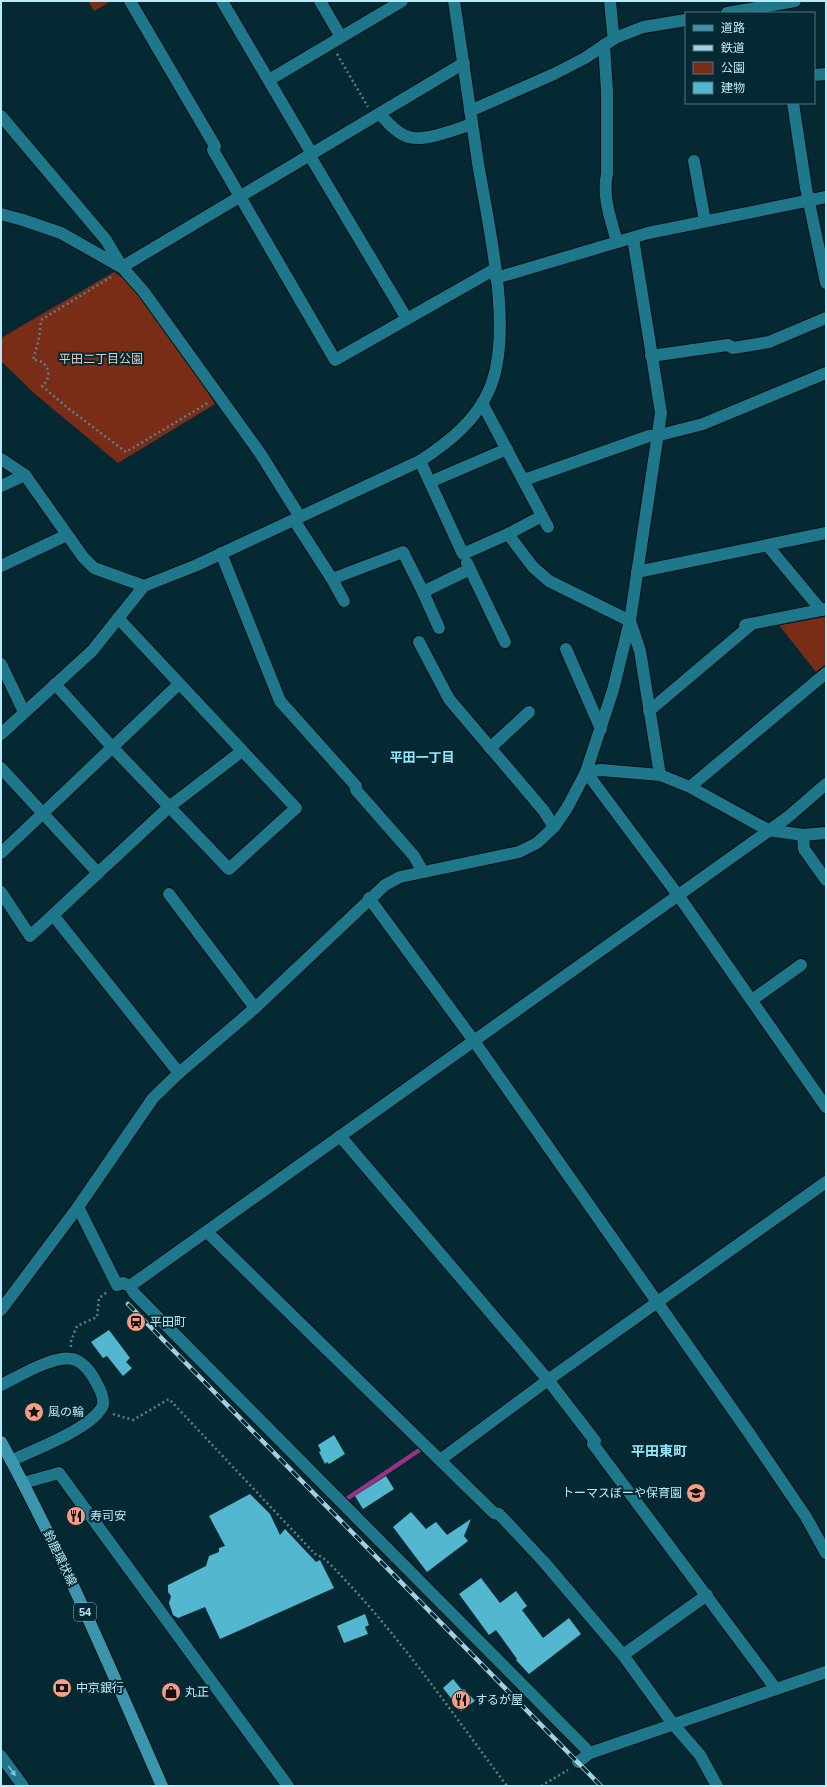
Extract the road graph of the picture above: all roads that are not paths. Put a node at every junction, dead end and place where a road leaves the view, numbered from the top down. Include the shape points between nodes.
1 (130, 1) edge
2 (222, 1) edge
3 (320, 1) edge
4 (402, 1) edge
5 (454, 1) edge
6 (610, 1) edge
7 (789, 6) edge
8 (736, 12) edge
9 (685, 20) edge
10 (341, 37) junction
11 (614, 38) junction
12 (604, 45) junction
13 (464, 64) junction
14 (815, 74) edge
15 (826, 74) edge
16 (269, 80) junction
17 (793, 104) edge
18 (470, 111) junction
19 (377, 115) junction
20 (1, 116) edge
21 (472, 124) junction
22 (311, 155) junction
23 (694, 160) dead end
24 (240, 195) junction
25 (826, 197) edge
26 (809, 200) junction
27 (1, 214) edge
28 (705, 221) junction
29 (633, 238) junction
30 (617, 242) junction
31 (824, 258) edge
32 (122, 268) junction
33 (496, 273) junction
34 (826, 283) edge
35 (826, 318) edge
36 (407, 319) junction
37 (651, 356) junction
38 (826, 372) edge
39 (482, 403) junction
40 (656, 436) junction
41 (507, 449) junction
42 (1, 459) edge
43 (420, 461) junction
44 (25, 475) junction
45 (524, 480) junction
46 (430, 482) junction
47 (1, 486) edge
48 (297, 519) junction
49 (826, 533) edge
50 (508, 534) junction
51 (67, 535) junction
52 (767, 545) junction
53 (221, 553) junction
54 (464, 554) junction
55 (1, 566) edge
56 (470, 569) junction
57 (638, 572) junction
58 (332, 579) junction
59 (144, 586) junction
60 (423, 592) junction
61 (344, 601) dead end
62 (823, 610) edge
63 (118, 618) junction
64 (630, 622) junction
65 (439, 628) dead end
66 (418, 642) dead end
67 (505, 642) dead end
68 (566, 649) dead end
69 (1, 664) edge
70 (826, 674) edge
71 (55, 684) junction
72 (179, 684) junction
73 (650, 711) junction
74 (24, 712) junction
75 (529, 712) dead end
76 (601, 729) junction
77 (1, 734) edge
78 (113, 748) junction
79 (490, 748) junction
80 (242, 751) junction
81 (1, 768) edge
82 (586, 772) junction
83 (660, 775) junction
84 (826, 784) edge
85 (690, 787) junction
86 (168, 807) junction
87 (44, 814) junction
88 (554, 827) junction
89 (768, 830) junction
90 (826, 833) edge
91 (803, 835) junction
92 (4, 846) edge
93 (423, 872) junction
94 (98, 873) junction
95 (826, 880) edge
96 (1, 892) edge
97 (169, 894) dead end
98 (678, 896) junction
99 (369, 898) junction
100 (53, 915) junction
101 (801, 965) dead end
102 (752, 1000) junction
103 (255, 1008) junction
104 (474, 1041) junction
105 (179, 1072) junction
106 (824, 1099) edge
107 (340, 1136) junction
108 (826, 1182) edge
109 (78, 1207) junction
110 (207, 1232) junction
111 (123, 1286) junction
112 (657, 1304) junction
113 (1, 1310) edge
114 (548, 1380) junction
115 (1, 1385) edge
116 (1, 1442) edge
117 (11, 1460) junction
118 (440, 1460) junction
119 (23, 1482) junction
120 (826, 1553) edge
121 (707, 1595) junction
122 (623, 1655) junction
123 (826, 1672) edge
124 (776, 1689) junction
125 (673, 1724) junction
126 (590, 1753) junction
127 (1, 1756) edge
128 (578, 1762) road end
129 (23, 1786) edge
130 (162, 1786) edge
131 (288, 1786) edge
132 (717, 1786) edge

1 - 24 street via 215,146 213,150
2 - 16 street
3 - 10 street
4 - 10 street
5 - 13 street
6 - 11 street
7 - 8 street
9 - 11 street via 644,27
10 - 16 street
11 - 12 street
12 - 18 street via 554,74
12 - 30 street via 607,91 605,185
13 - 18 street
13 - 19 street
14 - 15 street
16 - 22 street
17 - 26 street
18 - 21 street
19 - 21 street via 407,137 425,137
19 - 22 street
20 - 32 street via 106,240
21 - 33 street
22 - 24 street
22 - 36 street
23 - 28 street
24 - 32 street
24 - 36 street via 335,360
25 - 26 street
26 - 28 street
26 - 31 street
27 - 32 street via 61,233
28 - 29 street
29 - 30 street
29 - 37 street
30 - 33 street
31 - 34 street
32 - 48 street via 144,292 260,453
33 - 36 street
33 - 39 street via 500,347 494,376
35 - 37 street via 769,342
37 - 40 street via 660,413
38 - 40 street via 703,424
39 - 41 street
39 - 43 street via 467,424 445,445
40 - 45 street via 629,442
40 - 57 street
41 - 45 street
41 - 46 street
42 - 44 street
43 - 46 street
43 - 48 street
44 - 47 street
44 - 51 street
45 - 50 street via 545,522
46 - 54 street
48 - 53 street
48 - 58 street
49 - 52 street
50 - 54 street
50 - 64 street via 533,567 549,581
51 - 55 street
51 - 59 street via 94,568
52 - 57 street
52 - 62 street
53 - 59 street
53 - 93 street via 280,701 356,786 356,790 414,856
54 - 56 street
56 - 60 street
56 - 67 street
57 - 64 street
58 - 60 street via 403,552
58 - 61 street
59 - 63 street
60 - 65 street
62 - 73 street via 747,625
63 - 71 street via 92,650
63 - 72 street
64 - 73 street via 640,651
64 - 76 street
66 - 79 street via 449,699
68 - 76 street
69 - 74 street
70 - 85 street
71 - 74 street
71 - 78 street
72 - 78 street
72 - 80 street
73 - 83 street
74 - 77 street
75 - 79 street
76 - 82 street
78 - 86 street
78 - 87 street
79 - 88 street via 544,811
80 - 86 street
80 - 86 street via 296,808 229,869
81 - 87 street
82 - 83 street via 601,770
82 - 88 street
82 - 98 street
83 - 85 street
84 - 89 street via 788,817
85 - 89 street
86 - 94 street
87 - 92 street
87 - 94 street
88 - 93 street via 537,843 520,852
89 - 91 street
89 - 98 street
90 - 91 street
91 - 95 street via 804,849
93 - 99 street via 400,876
94 - 100 street
96 - 100 street via 30,936
97 - 103 street
98 - 102 street
98 - 104 street
99 - 103 street
99 - 104 street
100 - 105 street
101 - 102 street
102 - 106 street
103 - 105 street
104 - 107 street
104 - 112 street
105 - 109 street via 153,1098
107 - 110 street
107 - 114 street
108 - 112 street
109 - 111 street
109 - 113 street
110 - 111 street
110 - 118 street
111 - 126 street via 140,1299
112 - 114 street
112 - 120 street via 749,1433 806,1517
114 - 118 street
114 - 121 street
115 - 117 street via 49,1363 72,1358 82,1363 98,1384 104,1401 101,1409 74,1431
116 - 117 main road, 鈴鹿環状線 / 54
117 - 119 main road, 鈴鹿環状線 / 54
118 - 122 street via 494,1513 499,1514 544,1562
119 - 130 main road, 鈴鹿環状線 / 54 via 69,1575
119 - 131 street via 58,1473
121 - 122 street
121 - 124 street
122 - 125 street
123 - 124 street
124 - 125 street
125 - 126 street
125 - 132 street via 700,1755
126 - 128 street
127 -> 129 street

